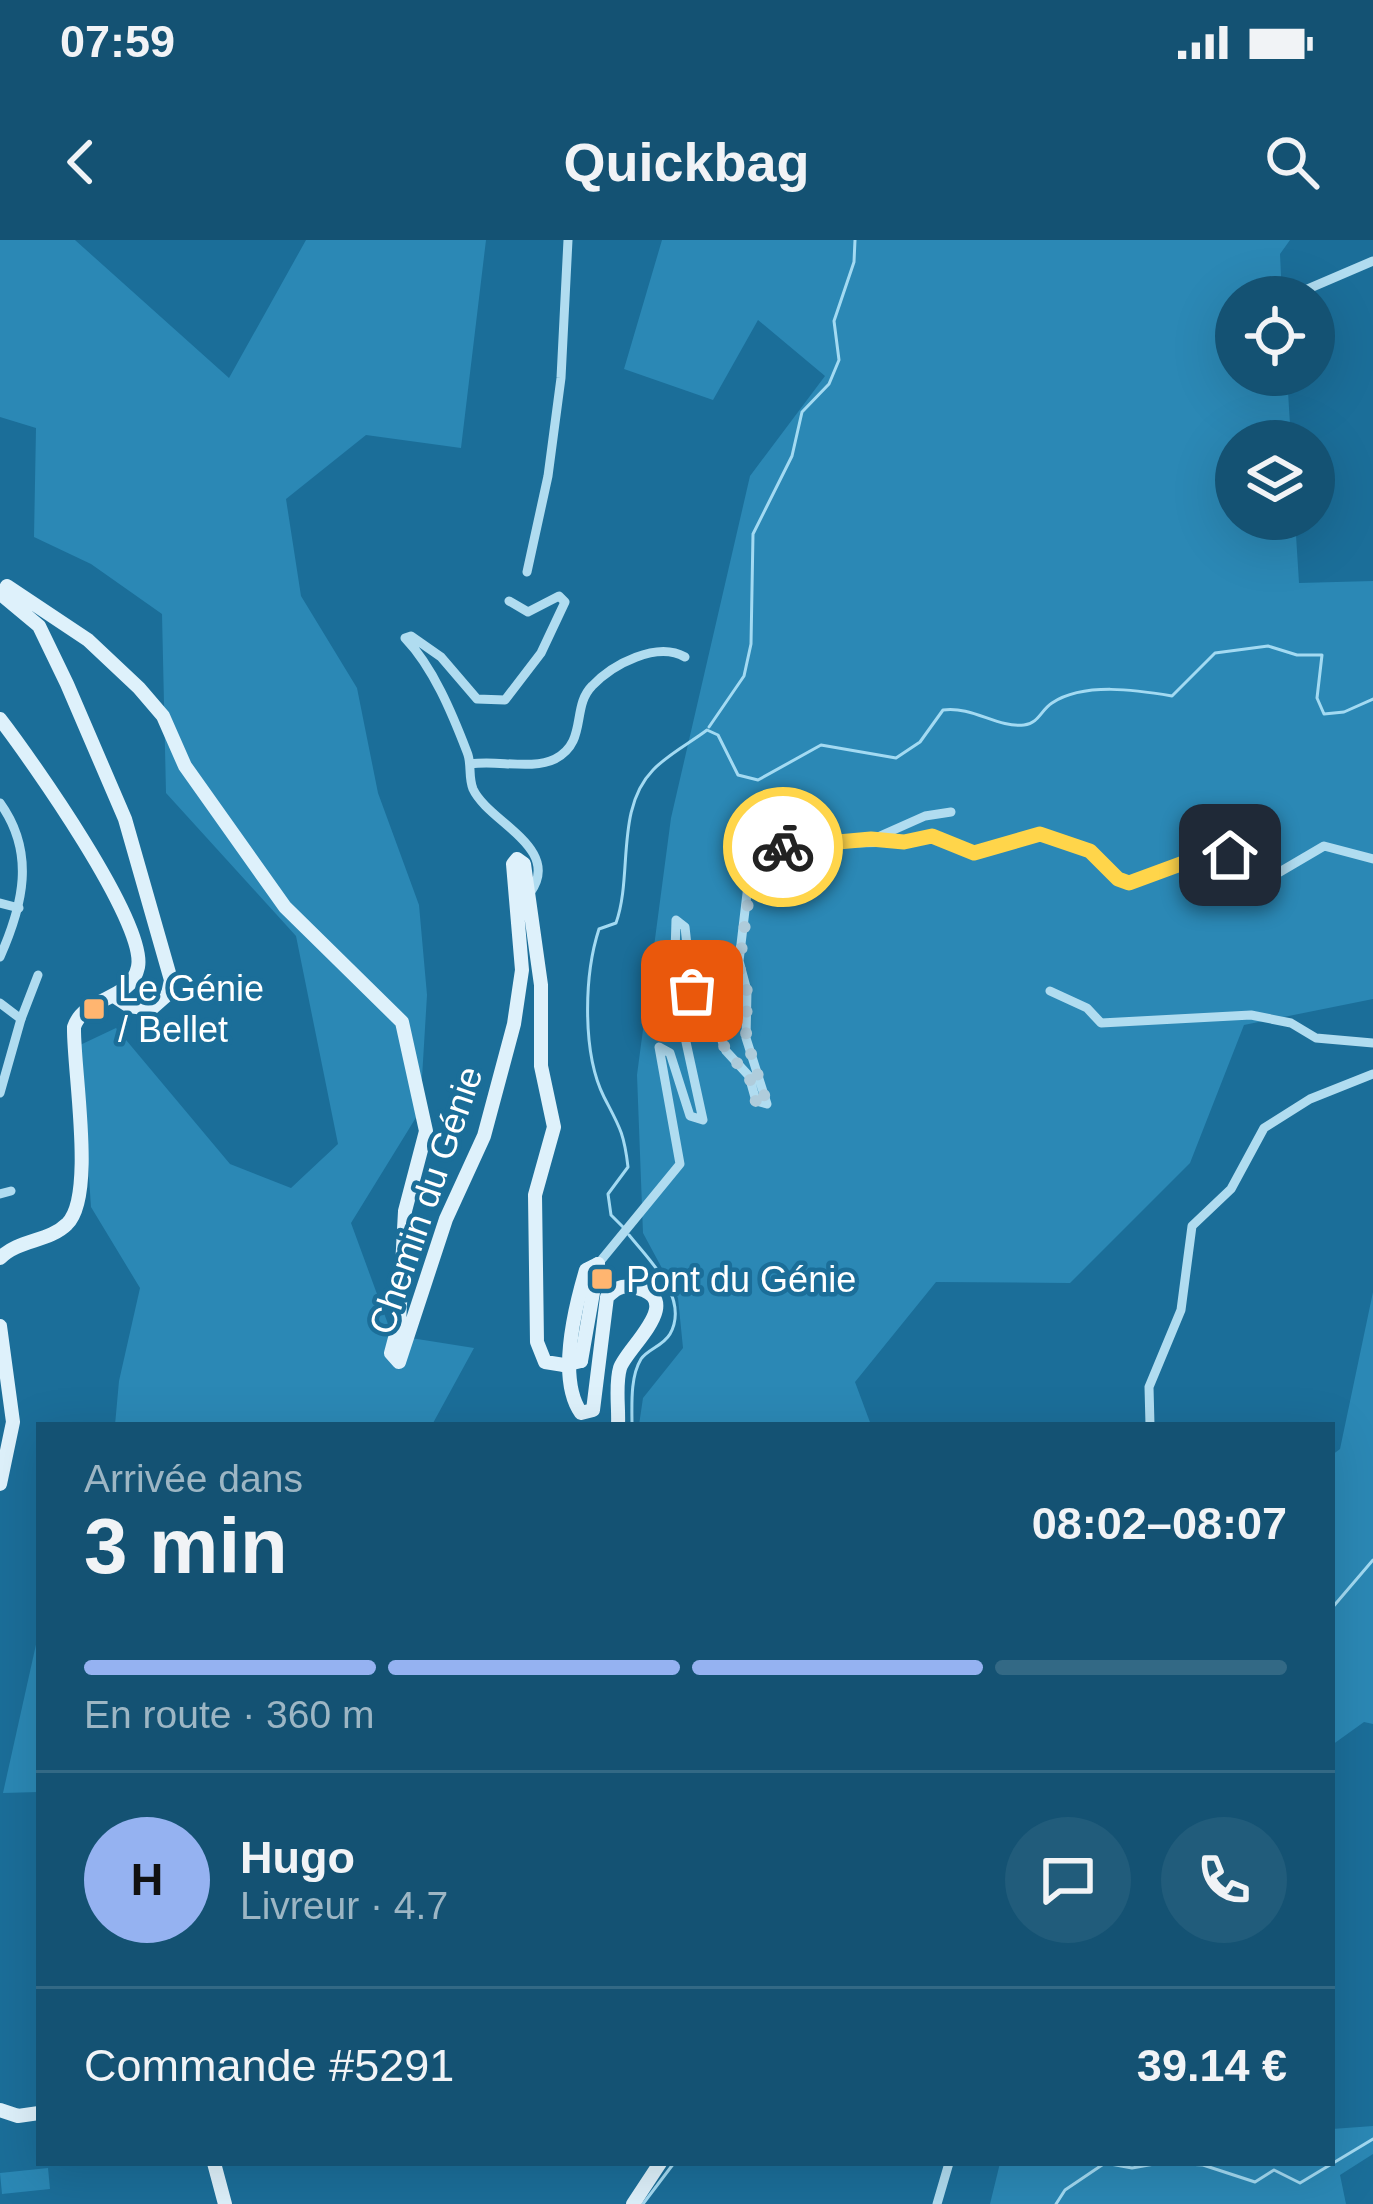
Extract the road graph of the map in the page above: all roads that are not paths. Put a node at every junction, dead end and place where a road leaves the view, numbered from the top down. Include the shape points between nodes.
1 (568, 240) edge
2 (1373, 261) edge
3 (1335, 277) edge
4 (527, 572) dead end
5 (509, 601) dead end
6 (685, 657) dead end
7 (0, 719) edge
8 (471, 764) junction
9 (0, 803) edge
10 (951, 812) dead end
11 (871, 839) junction
12 (1373, 859) edge
13 (528, 894) junction
14 (0, 903) edge
15 (19, 908) junction
16 (0, 957) edge
17 (38, 975) dead end
18 (1049, 991) dead end
19 (114, 996) junction
20 (0, 1003) edge
21 (20, 1019) junction
22 (1373, 1043) edge
23 (1373, 1074) edge
24 (0, 1093) edge
25 (0, 1258) edge
26 (602, 1258) junction
27 (0, 1326) edge
28 (618, 1422) edge
29 (1150, 1422) edge
30 (0, 1484) edge
31 (0, 2110) edge
32 (36, 2113) edge
33 (215, 2166) edge
34 (658, 2166) edge
35 (948, 2166) edge
36 (225, 2204) edge
37 (633, 2204) edge
38 (937, 2204) edge

1 - 4 street via 559,390
2 - 3 street
5 - 8 street via 528,612 559,596 565,602 541,653 505,700 477,699 441,657 405,638 430,664
6 - 8 street via 664,650 640,655 592,685 575,739 552,760
7 - 19 street via 83,839 133,938 136,972
8 - 13 street via 474,791 536,854 538,879
9 - 15 street via 22,853
10 - 11 street
11 - 12 street, Chemin du Génie via 932,836 974,853 1053,835 1090,851 1129,883 1217,853 1278,873 1324,846
11 - 26 street, Chemin du Génie via 783,847 752,874 739,967 764,1106 692,991 685,927 674,922 674,986 704,1116 699,1123 690,1116 670,1053 659,1047 680,1164
13 - 19 street, Chemin du Génie via 517,859 522,970 514,1024 484,1136 446,1219 399,1362 391,1353 405,1211 426,1132 402,1022 285,907 139,688 88,640 7,586 2,595 39,626 125,819 169,974 168,994 151,1009
13 - 26 street, Chemin du Génie, bridge via 541,985 541,1066 554,1127 535,1196 545,1362 581,1361
14 - 15 street
15 - 16 street
17 - 21 street
18 - 22 street via 1101,1023 1251,1015 1316,1038
19 - 25 street via 89,1006 74,1028 78,1208 60,1230
20 - 21 street
21 - 24 street
23 - 29 street via 1264,1128 1232,1189 1192,1226 1181,1310 1149,1388
26 - 28 street via 586,1270 574,1328 571,1382 581,1413 593,1410 607,1297 632,1287 656,1309 654,1324 621,1366
27 - 30 street via 13,1422
31 - 32 street
33 - 36 street
34 - 37 street
35 - 38 street

